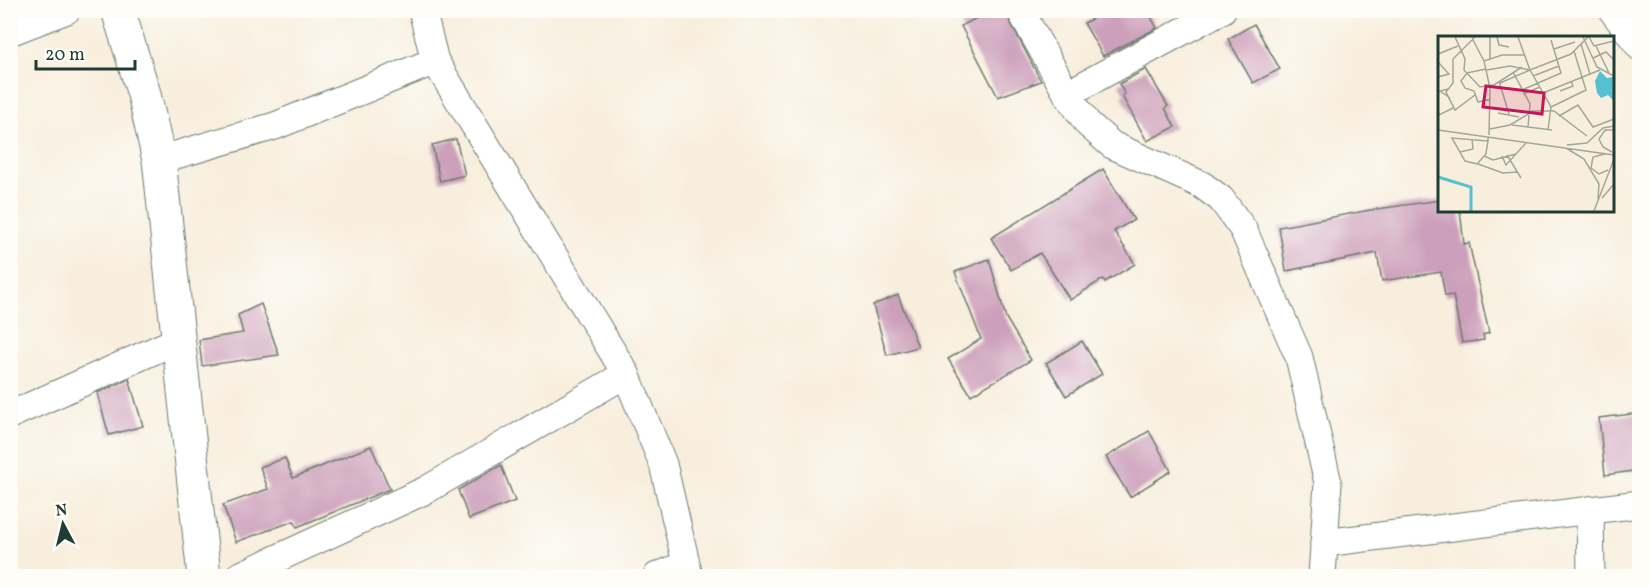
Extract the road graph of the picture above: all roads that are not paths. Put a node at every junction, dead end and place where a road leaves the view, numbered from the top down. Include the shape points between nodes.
1 (67, 10) edge
2 (118, 10) edge
3 (422, 10) edge
4 (1020, 10) edge
5 (1222, 10) edge
6 (1613, 11) edge
7 (10, 32) edge
8 (1640, 47) edge
9 (435, 61) junction
10 (1067, 94) junction
11 (159, 160) junction
12 (180, 339) junction
13 (626, 374) junction
14 (10, 415) edge
15 (1640, 504) edge
16 (1590, 510) junction
17 (1324, 543) junction
18 (687, 571) edge
19 (204, 576) edge
20 (239, 576) edge
21 (657, 576) edge
22 (1322, 576) edge
23 (1591, 576) edge

1 - 7 street
2 - 11 street via 144,93
3 - 9 street
4 - 10 street
5 - 10 street
6 - 8 street
9 - 11 street via 275,126
9 - 13 street
10 - 17 street via 1088,124 1113,145 1202,184 1221,199 1243,229 1299,357 1328,483
11 - 12 street
12 - 14 street
12 - 19 street
13 - 18 street via 663,464
13 - 20 street via 426,490
15 - 16 street
16 - 17 street
16 - 23 street
17 - 22 street
18 - 21 street

